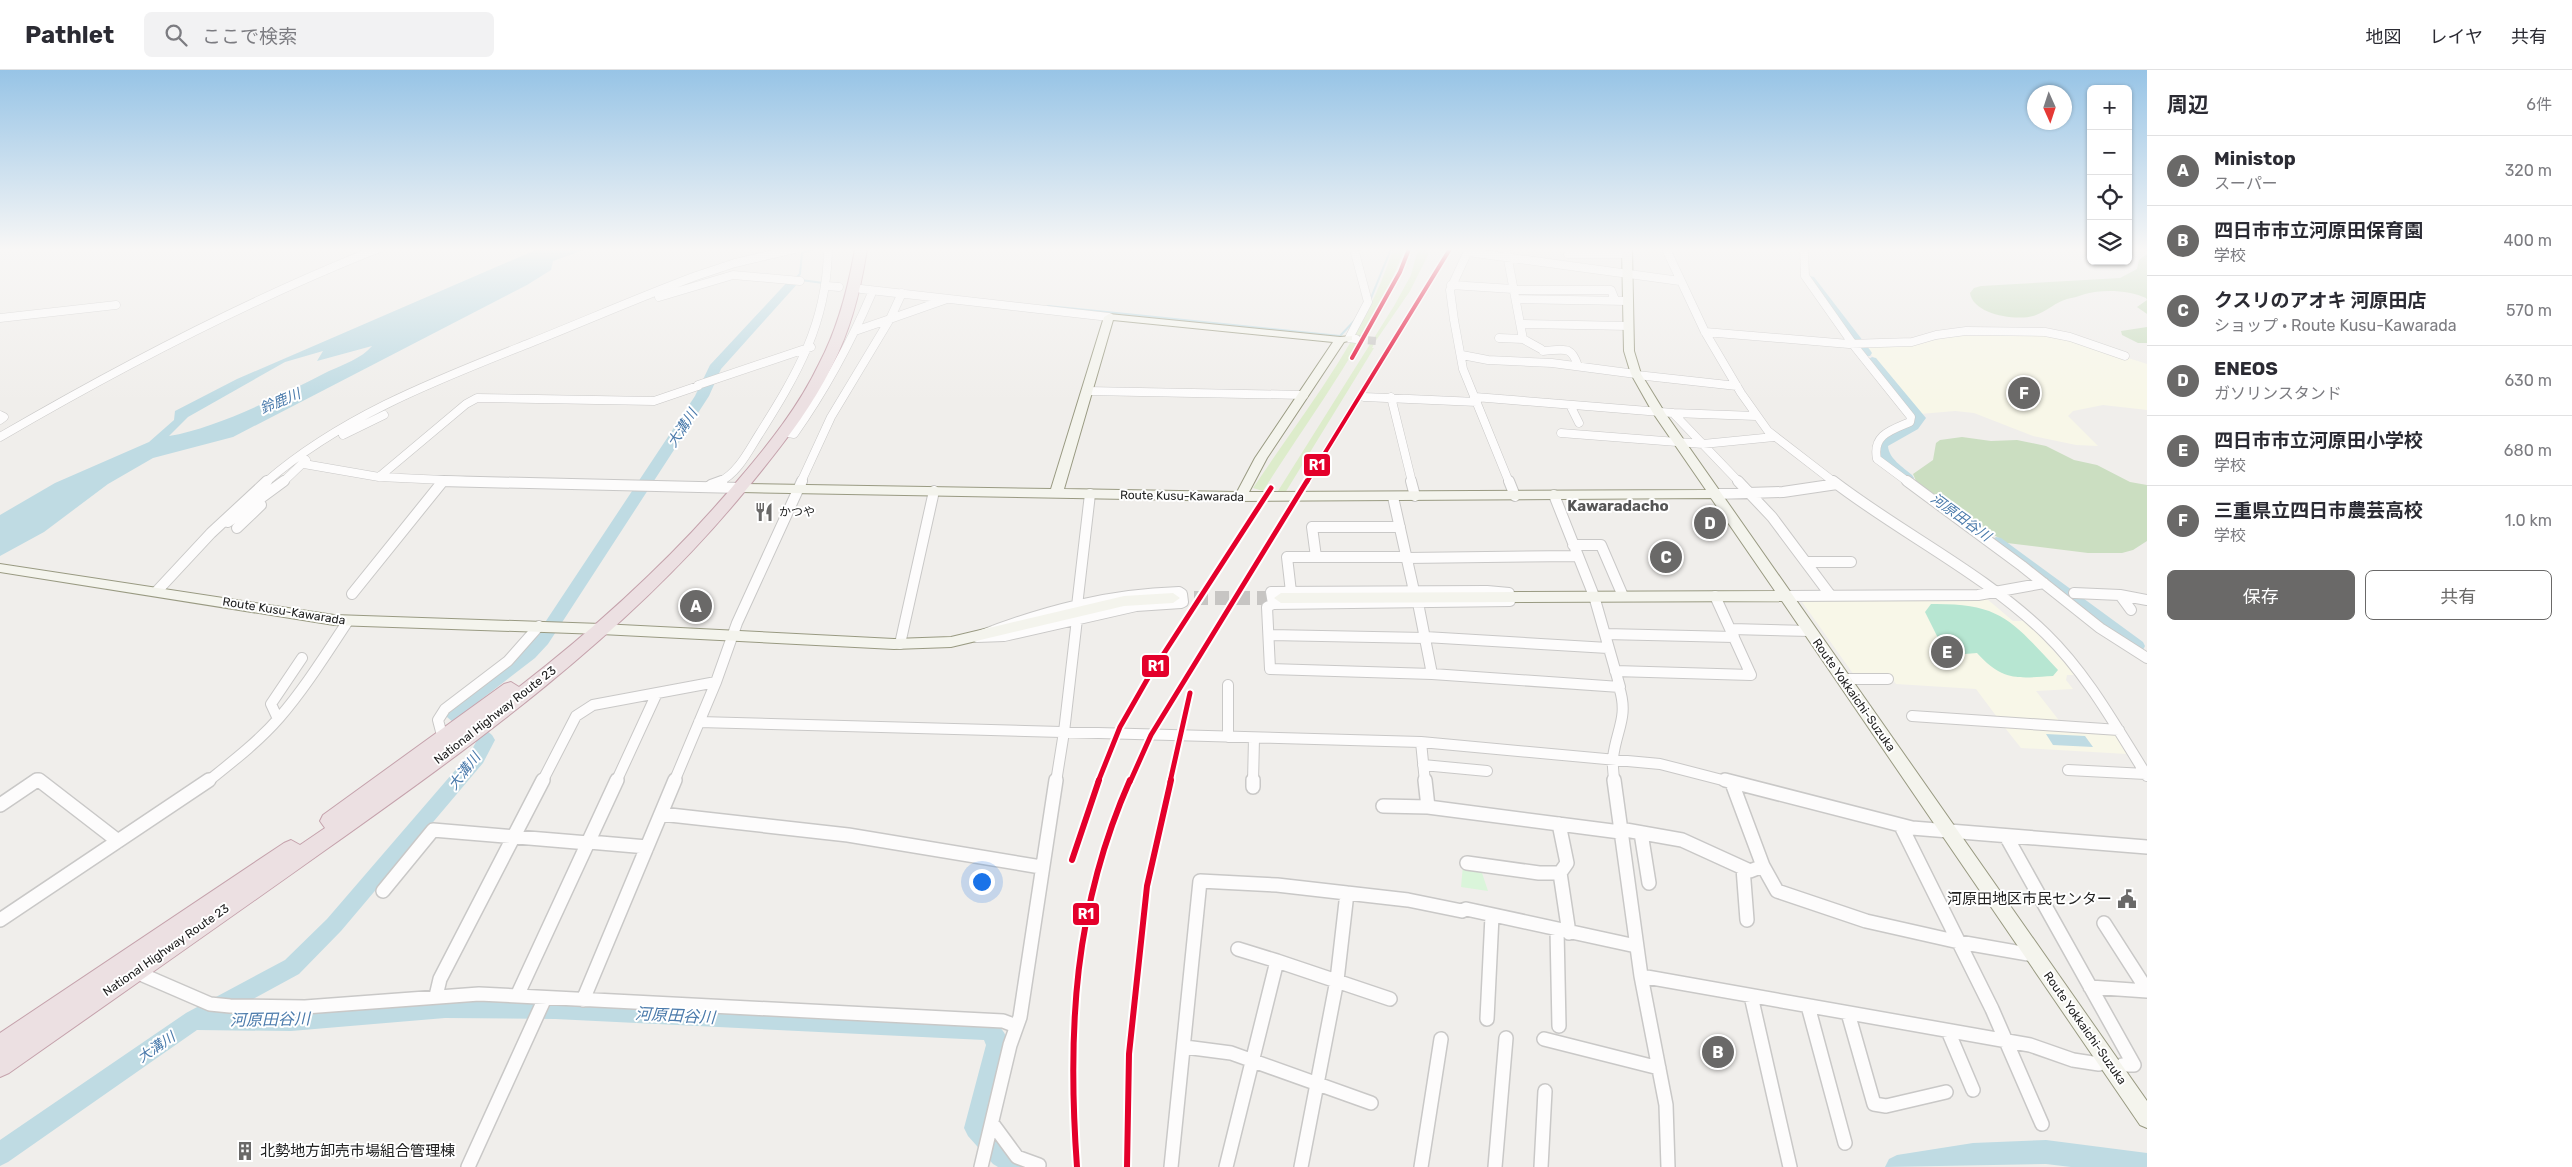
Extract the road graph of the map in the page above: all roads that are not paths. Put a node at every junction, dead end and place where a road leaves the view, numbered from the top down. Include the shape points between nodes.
1 (259, 300) edge
2 (637, 300) edge
3 (648, 300) edge
4 (824, 300) edge
5 (840, 300) edge
6 (850, 300) edge
7 (869, 300) edge
8 (899, 300) edge
9 (944, 300) edge
10 (958, 300) edge
11 (1368, 300) edge
12 (1451, 300) edge
13 (1516, 300) edge
14 (1618, 300) edge
15 (1689, 300) edge
16 (1824, 300) edge
17 (1628, 301) joint
18 (116, 305) dead end
19 (1109, 317) junction
20 (0, 318) edge
21 (890, 320) junction
22 (584, 321) junction
23 (1521, 324) junction
24 (1629, 326) junction
25 (856, 331) junction
26 (1705, 332) junction
27 (1499, 338) dead end
28 (1349, 339) junction
29 (1523, 339) junction
30 (1857, 343) junction
31 (811, 347) junction
32 (1462, 355) junction
33 (2125, 356) dead end
34 (1578, 366) junction
35 (1636, 375) junction
36 (1737, 386) junction
37 (1087, 391) junction
38 (1304, 395) junction
39 (1364, 397) dead end
40 (1391, 397) junction
41 (1476, 400) junction
42 (1571, 407) junction
43 (1659, 413) junction
44 (1673, 413) junction
45 (0, 415) edge
46 (1756, 416) junction
47 (0, 420) edge
48 (1579, 423) dead end
49 (344, 427) junction
50 (783, 432) junction
51 (1561, 433) dead end
52 (0, 437) edge
53 (1774, 437) junction
54 (1678, 442) junction
55 (1703, 444) junction
56 (304, 464) junction
57 (379, 477) junction
58 (283, 481) junction
59 (443, 481) junction
60 (1837, 484) junction
61 (705, 487) junction
62 (734, 488) junction
63 (797, 489) junction
64 (934, 491) junction
65 (1750, 493) junction
66 (1056, 494) junction
67 (1090, 494) junction
68 (1714, 494) junction
69 (1554, 495) junction
70 (1393, 496) junction
71 (1415, 496) junction
72 (1515, 496) junction
73 (1241, 497) junction
74 (1400, 527) junction
75 (237, 528) dead end
76 (199, 543) junction
77 (1573, 545) junction
78 (1577, 556) junction
79 (1316, 557) junction
80 (1407, 558) junction
81 (1806, 562) junction
82 (1851, 562) dead end
83 (0, 568) edge
84 (2044, 583) junction
85 (150, 591) junction
86 (1414, 591) junction
87 (2074, 593) dead end
88 (352, 594) dead end
89 (1999, 594) junction
90 (2120, 595) junction
91 (1594, 596) junction
92 (1623, 596) junction
93 (1715, 596) junction
94 (1785, 596) junction
95 (1830, 596) junction
96 (1174, 598) tunnel mouth
97 (1282, 598) junction
98 (1535, 598) junction
99 (2147, 600) edge
100 (1418, 603) junction
101 (1078, 606) junction
102 (2131, 610) dead end
103 (1077, 619) junction
104 (348, 621) junction
105 (540, 626) junction
106 (593, 629) junction
107 (1810, 631) junction
108 (1732, 633) junction
109 (1605, 634) junction
110 (1269, 635) junction
111 (733, 636) junction
112 (977, 636) junction
113 (1425, 638) junction
114 (900, 644) junction
115 (1608, 648) junction
116 (302, 658) dead end
117 (2147, 658) edge
118 (1615, 671) junction
119 (1432, 674) junction
120 (1842, 679) junction
121 (1888, 680) dead end
122 (716, 682) junction
123 (1228, 685) dead end
124 (1619, 687) junction
125 (657, 693) junction
126 (1912, 716) dead end
127 (278, 719) junction
128 (699, 722) junction
129 (465, 729) junction
130 (2119, 730) junction
131 (1064, 732) junction
132 (1228, 737) junction
133 (1254, 738) junction
134 (1421, 742) junction
135 (1613, 758) junction
136 (1423, 764) junction
137 (2068, 770) dead end
138 (1487, 771) dead end
139 (2146, 775) edge
140 (1732, 783) junction
141 (1254, 787) dead end
142 (0, 805) edge
143 (1382, 806) dead end
144 (1428, 807) junction
145 (661, 814) junction
146 (1559, 824) junction
147 (1901, 826) junction
148 (1620, 831) junction
149 (1948, 831) junction
150 (1641, 833) junction
151 (514, 836) junction
152 (2006, 836) junction
153 (118, 841) junction
154 (588, 843) junction
155 (647, 847) junction
156 (2147, 847) edge
157 (1467, 863) dead end
158 (1763, 866) junction
159 (1041, 867) junction
160 (1743, 868) junction
161 (1560, 873) junction
162 (1649, 884) dead end
163 (383, 891) dead end
164 (1347, 893) junction
165 (1492, 916) junction
166 (0, 920) edge
167 (1747, 920) dead end
168 (2104, 923) dead end
169 (1563, 932) junction
170 (1959, 942) junction
171 (1636, 946) junction
172 (1238, 949) dead end
173 (2034, 955) junction
174 (1277, 961) junction
175 (135, 972) junction
176 (1641, 976) junction
177 (1337, 980) junction
178 (2090, 987) junction
179 (2147, 991) edge
180 (436, 996) junction
181 (517, 996) junction
182 (1751, 996) junction
183 (1390, 999) dead end
184 (583, 1000) junction
185 (542, 1006) junction
186 (1808, 1006) junction
187 (1848, 1013) junction
188 (1487, 1019) dead end
189 (1016, 1026) junction
190 (1559, 1026) dead end
191 (1948, 1031) junction
192 (1506, 1038) dead end
193 (1441, 1039) dead end
194 (1544, 1039) dead end
195 (2007, 1041) junction
196 (0, 1047) edge
197 (1185, 1047) junction
198 (1252, 1059) junction
199 (2099, 1064) dead end
200 (0, 1065) edge
201 (2122, 1065) dead end
202 (1658, 1068) junction
203 (1317, 1082) junction
204 (1973, 1090) dead end
205 (1545, 1091) dead end
206 (1946, 1092) dead end
207 (1371, 1103) dead end
208 (2147, 1118) edge
209 (2042, 1124) dead end
210 (991, 1128) junction
211 (1845, 1143) dead end
212 (1039, 1165) dead end
213 (468, 1167) edge
214 (981, 1167) edge
215 (1171, 1167) edge
216 (1217, 1167) edge
217 (1226, 1167) edge
218 (1233, 1167) edge
219 (1301, 1167) edge
220 (1421, 1167) edge
221 (1495, 1167) edge
222 (1541, 1167) edge
223 (1668, 1167) edge
224 (1790, 1167) edge

1 - 52 street via 86,387
2 - 22 street
3 - 22 street via 602,318
4 - 31 street
5 - 62 highway, National Highway Route 23 via 812,369
6 - 50 highway, National Highway Route 23 via 838,338 816,384
7 - 25 street
8 - 21 street
9 - 21 street
10 - 19 street
11 - 28 street
12 - 32 street
13 - 23 street
14 - 17 street
15 - 26 street
16 - 30 street
17 - 24 main road, Route Yokkaichi-Suzuka
18 - 20 street
19 - 28 main road
19 - 37 main road
21 - 25 street
21 - 63 street via 831,417
22 - 49 street via 444,378
23 - 24 street
23 - 29 street
24 - 35 main road, Route Yokkaichi-Suzuka via 1629,351
25 - 50 street via 797,430 794,434
26 - 30 street
26 - 36 street
27 - 29 street
28 - 38 main road
29 - 34 street via 1542,350 1570,350
30 - 33 street via 1912,342 1966,331 2045,332
30 - 84 street via 1911,417 1910,422 1876,441 1877,459
31 - 57 street via 654,401 478,398 466,404
31 - 61 street via 794,380 726,479
32 - 34 street via 1487,360
32 - 41 street
34 - 35 street
35 - 36 street
35 - 43 main road, Route Yokkaichi-Suzuka
36 - 46 street
37 - 38 street
37 - 66 main road
38 - 73 main road via 1261,458
39 - 40 street
40 - 41 street
40 - 71 street
41 - 42 street
41 - 72 street
42 - 43 street
42 - 48 street
43 - 44 street
43 - 54 main road, Route Yokkaichi-Suzuka
44 - 46 street
44 - 55 street
45 - 47 street via 4,417
46 - 53 street
49 - 56 street via 384,415 347,432 306,459
49 - 76 street via 291,462 228,514
50 - 62 highway, National Highway Route 23
51 - 54 street
53 - 55 street
53 - 60 street
54 - 55 street
54 - 68 main road, Route Yokkaichi-Suzuka
55 - 65 street
56 - 57 street
56 - 58 street
57 - 59 street
58 - 75 street via 282,487
58 - 76 street
59 - 61 street
59 - 88 street
60 - 65 street
60 - 89 street
61 - 62 street
62 - 63 main road, Route Kusu-Kawarada
62 - 106 highway, National Highway Route 23 via 682,554
63 - 64 main road, Route Kusu-Kawarada
63 - 111 street
64 - 66 main road, Route Kusu-Kawarada
64 - 114 street
65 - 68 street
65 - 81 street
66 - 67 main road, Route Kusu-Kawarada
67 - 73 main road, Route Kusu-Kawarada
67 - 101 street
68 - 69 main road, Route Kusu-Kawarada
68 - 94 main road, Route Yokkaichi-Suzuka
69 - 72 main road, Route Kusu-Kawarada
69 - 77 street
70 - 71 main road, Route Kusu-Kawarada
70 - 73 main road, Route Kusu-Kawarada
70 - 74 street
71 - 72 main road, Route Kusu-Kawarada
74 - 79 street via 1312,527
74 - 80 street
76 - 85 street
77 - 78 street
77 - 92 street via 1601,545
78 - 80 street
78 - 91 street
79 - 80 street
79 - 97 street via 1287,557
80 - 86 street
81 - 82 street
81 - 95 street
83 - 85 main road, Route Kusu-Kawarada
84 - 89 street
84 - 117 street via 2100,628
85 - 104 main road, Route Kusu-Kawarada
86 - 97 street
86 - 98 street via 1487,591
87 - 90 street
89 - 95 street
89 - 130 street via 2069,658
90 - 99 street
90 - 102 street
91 - 92 main road
91 - 98 main road
91 - 109 street
92 - 93 main road
93 - 94 main road
93 - 108 street
94 - 95 street
94 - 107 main road, Route Yokkaichi-Suzuka
96 - 112 main road, Route Kusu-Kawarada via 1124,601
97 - 98 main road
97 - 100 street
97 - 110 street via 1267,607
98 - 100 street via 1493,603
100 - 113 street
101 - 103 street via 1152,593 1179,592 1183,602 1136,606
101 - 112 street via 1016,620
103 - 112 street via 1004,636
103 - 131 street
104 - 105 main road, Route Kusu-Kawarada
104 - 127 street
105 - 106 main road, Route Kusu-Kawarada
105 - 129 street via 527,645 445,709 438,720
106 - 111 main road, Route Kusu-Kawarada
106 - 129 highway, National Highway Route 23 via 540,683
107 - 108 street
107 - 120 main road, Route Yokkaichi-Suzuka
108 - 109 street
108 - 118 street via 1751,675
109 - 115 street
110 - 113 street
110 - 119 street via 1270,669
111 - 114 main road, Route Kusu-Kawarada
111 - 122 street
112 - 114 main road, Route Kusu-Kawarada via 951,642
113 - 115 street
113 - 119 street
115 - 118 street
116 - 127 street via 271,704
118 - 124 street
119 - 124 street
120 - 121 street
120 - 149 main road, Route Yokkaichi-Suzuka
122 - 125 street
122 - 128 street
123 - 132 street
124 - 135 street via 1623,722
125 - 151 street via 593,705 576,716
125 - 154 street
126 - 130 street
127 - 153 street via 207,782
128 - 131 street
128 - 145 street
129 - 175 highway, National Highway Route 23 via 425,770
129 - 196 highway, National Highway Route 23
130 - 139 street
131 - 132 street
131 - 159 street
132 - 133 street
133 - 134 street
133 - 141 street
134 - 135 street
134 - 136 street
135 - 140 street via 1660,764
135 - 148 street
136 - 138 street
136 - 144 street
137 - 139 street
140 - 147 street
140 - 158 street
142 - 153 street via 38,780
143 - 144 street
144 - 146 street
145 - 155 street
145 - 159 street via 848,836
146 - 148 street
146 - 161 street via 1567,863
147 - 149 street
147 - 170 street
148 - 150 street
148 - 171 street
149 - 152 street
149 - 173 main road, Route Yokkaichi-Suzuka
150 - 160 street via 1682,840
150 - 162 street
151 - 154 street
151 - 163 street via 433,830
151 - 180 street via 440,979
152 - 156 street
152 - 178 street
153 - 166 street
154 - 155 street
154 - 181 street
155 - 184 street
157 - 161 street via 1539,874
158 - 160 street via 1750,871
158 - 170 street via 1777,891 1866,921
159 - 189 street via 1020,1017
160 - 167 street
161 - 169 street
164 - 165 street via 1408,900
164 - 177 street
164 - 197 street via 1200,881
165 - 169 street
165 - 188 street
168 - 179 street
169 - 171 street
169 - 190 street
170 - 173 street
170 - 195 street
171 - 176 street
172 - 174 street
173 - 208 main road, Route Yokkaichi-Suzuka
174 - 177 street
174 - 198 street
175 - 180 street via 210,1004 230,1006 305,1007
175 - 200 highway, National Highway Route 23
176 - 182 street
176 - 202 street
177 - 183 street
177 - 203 street
178 - 179 street
178 - 201 street via 2134,1065
180 - 181 street
181 - 185 street
182 - 186 street
182 - 224 street
184 - 185 street
184 - 189 street via 1003,1021
185 - 213 street
186 - 187 street
186 - 211 street
187 - 191 street
187 - 206 street via 1874,1104 1886,1106
189 - 210 street
191 - 195 street
191 - 204 street
192 - 221 street
193 - 220 street
194 - 202 street
195 - 199 street
195 - 209 street
197 - 198 street
197 - 215 street
198 - 203 street
198 - 217 street
202 - 223 street via 1666,1105
203 - 207 street
203 - 219 street
205 - 222 street
210 - 212 street via 1017,1157
210 - 214 street
216 - 217 street
217 - 218 street

